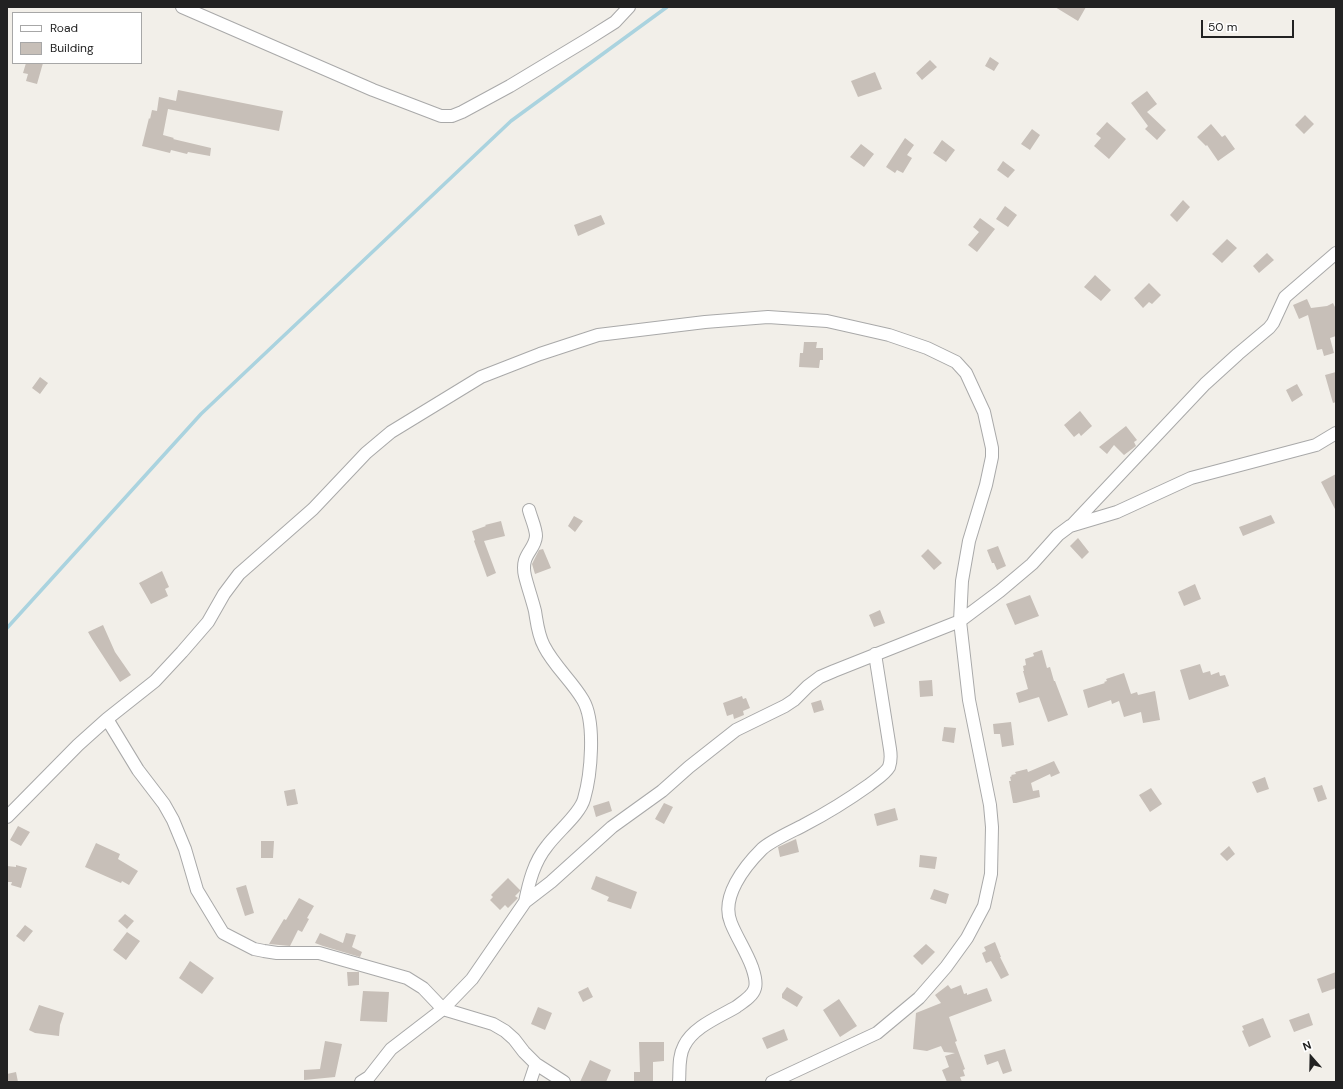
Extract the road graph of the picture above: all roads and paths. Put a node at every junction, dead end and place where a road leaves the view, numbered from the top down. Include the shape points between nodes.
1 (182, 7) edge
2 (629, 7) edge
3 (1336, 254) edge
4 (1336, 433) edge
5 (528, 510) dead end
6 (1070, 526) junction
7 (960, 621) junction
8 (875, 654) junction
9 (108, 719) junction
10 (7, 817) edge
11 (525, 902) junction
12 (443, 1009) junction
13 (536, 1064) junction
14 (361, 1082) edge
15 (530, 1082) edge
16 (564, 1082) edge
17 (680, 1082) edge
18 (772, 1082) edge

1 - 2 street via 372,90 441,116 452,116 462,112 510,86 615,22
3 - 6 street via 1285,297 1274,323 1206,384
4 - 6 street via 1316,445 1191,478 1117,512
5 - 11 street via 536,535 524,568 539,635 543,646 583,700 591,732 584,800 579,811 546,847 530,880
6 - 7 street via 1058,535 1032,564
7 - 8 street
7 - 9 street via 962,581 969,540 992,457 984,412 966,373 956,362 927,348 889,335 827,321 768,317 705,322 598,335 547,352 481,377 391,432 366,452 313,509 239,574 208,622 182,652 155,681
7 - 18 street via 969,700 992,827 991,874 984,906 968,938 946,967 919,998 877,1033
8 - 11 street via 820,678 785,706 736,730 662,791 612,827
8 - 17 street via 890,749 889,768 858,793 763,848 742,873 729,901 728,914 751,965 756,987 742,1003 691,1035 683,1047
9 - 10 street via 78,744
9 - 12 street via 138,770 173,820 185,849 196,890 223,933 254,949 277,953 319,953 407,978 423,988
11 - 12 street via 472,979
12 - 13 street via 493,1024 505,1031
12 - 14 street via 391,1049 369,1077
13 - 15 street
13 - 16 street

